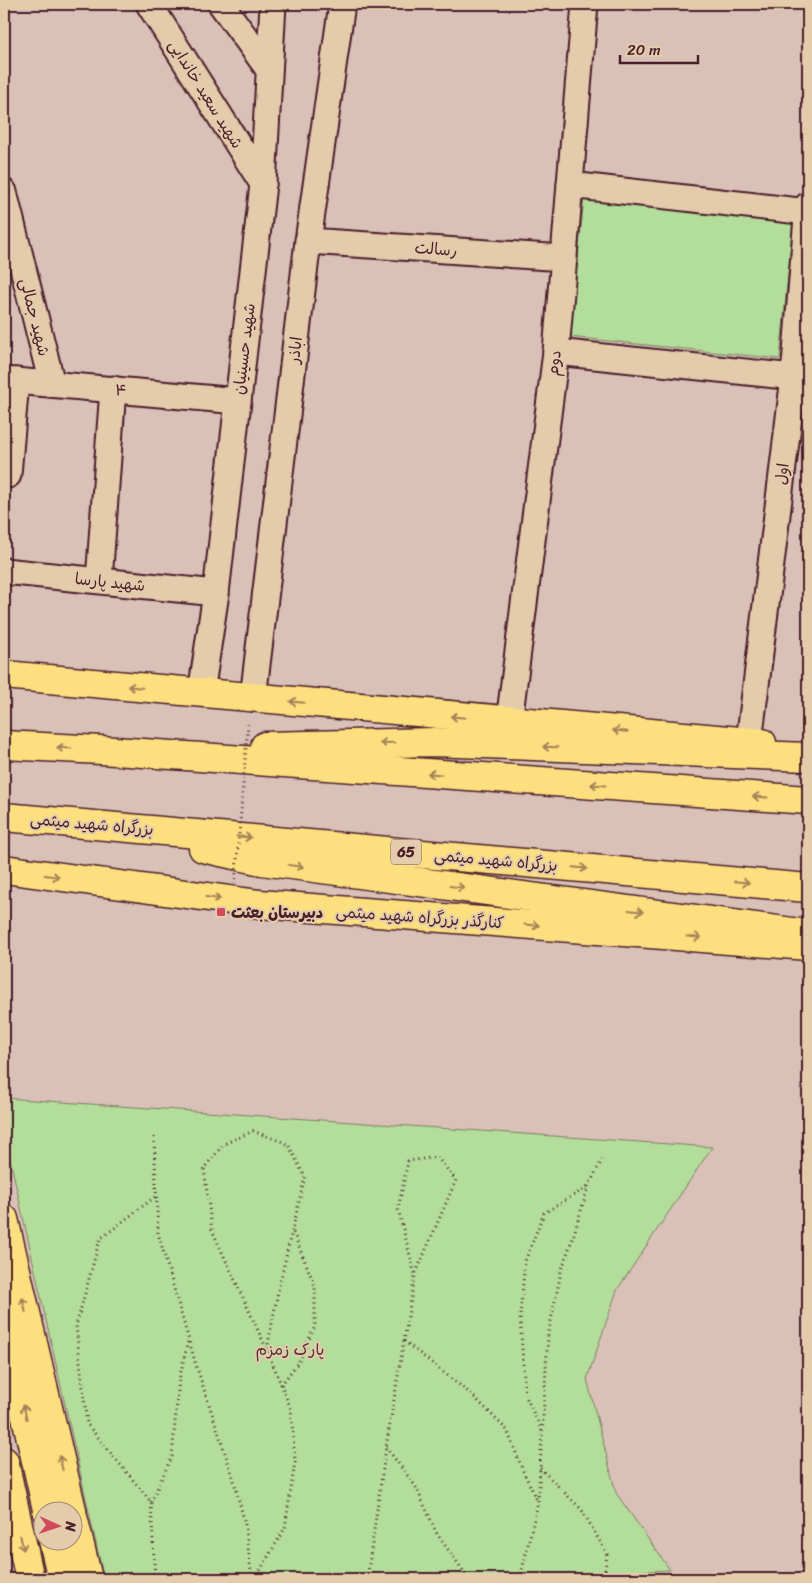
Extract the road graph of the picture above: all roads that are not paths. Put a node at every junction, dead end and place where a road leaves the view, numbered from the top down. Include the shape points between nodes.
1 (148, 4) edge
2 (221, 4) edge
3 (273, 4) edge
4 (342, 4) edge
5 (585, 4) edge
6 (269, 70) junction
7 (263, 184) junction
8 (570, 185) junction
9 (4, 192) edge
10 (808, 205) edge
11 (808, 212) edge
12 (308, 240) junction
13 (564, 258) junction
14 (556, 352) junction
15 (794, 377) junction
16 (10, 381) edge
17 (52, 384) junction
18 (112, 390) junction
19 (238, 401) junction
20 (8, 476) dead end
21 (100, 567) dead end
22 (4, 571) edge
23 (216, 593) junction
24 (4, 675) edge
25 (201, 694) junction
26 (253, 698) junction
27 (508, 722) junction
28 (749, 742) junction
29 (4, 745) edge
30 (808, 748) edge
31 (101, 750) junction
32 (808, 757) edge
33 (808, 800) edge
34 (4, 817) edge
35 (94, 824) junction
36 (4, 869) edge
37 (808, 888) edge
38 (808, 934) edge
39 (808, 946) edge
40 (4, 1219) edge
41 (4, 1319) edge
42 (4, 1461) edge
43 (45, 1500) edge
44 (69, 1500) edge
45 (55, 1550) edge
46 (81, 1550) edge
47 (30, 1579) edge
48 (62, 1579) edge
49 (88, 1579) edge

1 - 7 street, شهید سعید خاندایی
2 - 6 street
3 - 6 street, شهید حسینیان
4 - 12 street, اباذر
5 - 8 street, دوم
6 - 7 street, شهید حسینیان
7 - 19 street, شهید حسینیان
8 - 11 street
8 - 13 street, دوم
9 - 17 street, شهید جمالی
10 - 11 street, اول
11 - 15 street, اول
12 - 13 street, رسالت
12 - 26 street, اباذر
13 - 14 street, دوم
14 - 15 street
14 - 27 street, دوم
15 - 28 street, اول
16 - 17 street, ۴
16 - 20 street
17 - 18 street, ۴
18 - 19 street, ۴
18 - 21 street
19 - 23 street, شهید حسینیان
22 - 23 street, شهید پارسا
23 - 25 street, شهید حسینیان
25 -> 24 main road
25 - 26 main road
27 -> 26 main road
28 -> 27 main road
28 - 30 main road
31 -> 29 main road
32 -> 31 main road via 434,742
33 -> 31 main road
34 - 35 main road, بزرگراه شهید میثمی / 65
35 -> 37 main road, بزرگراه شهید میثمی / 65
35 -> 38 main road via 262,861
36 -> 39 main road, کنارگذر بزرگراه شهید میثمی via 258,904
44 -> 40 main road
43 -> 41 main road
42 -> 47 main road
45 - 48 main road
46 - 49 main road

